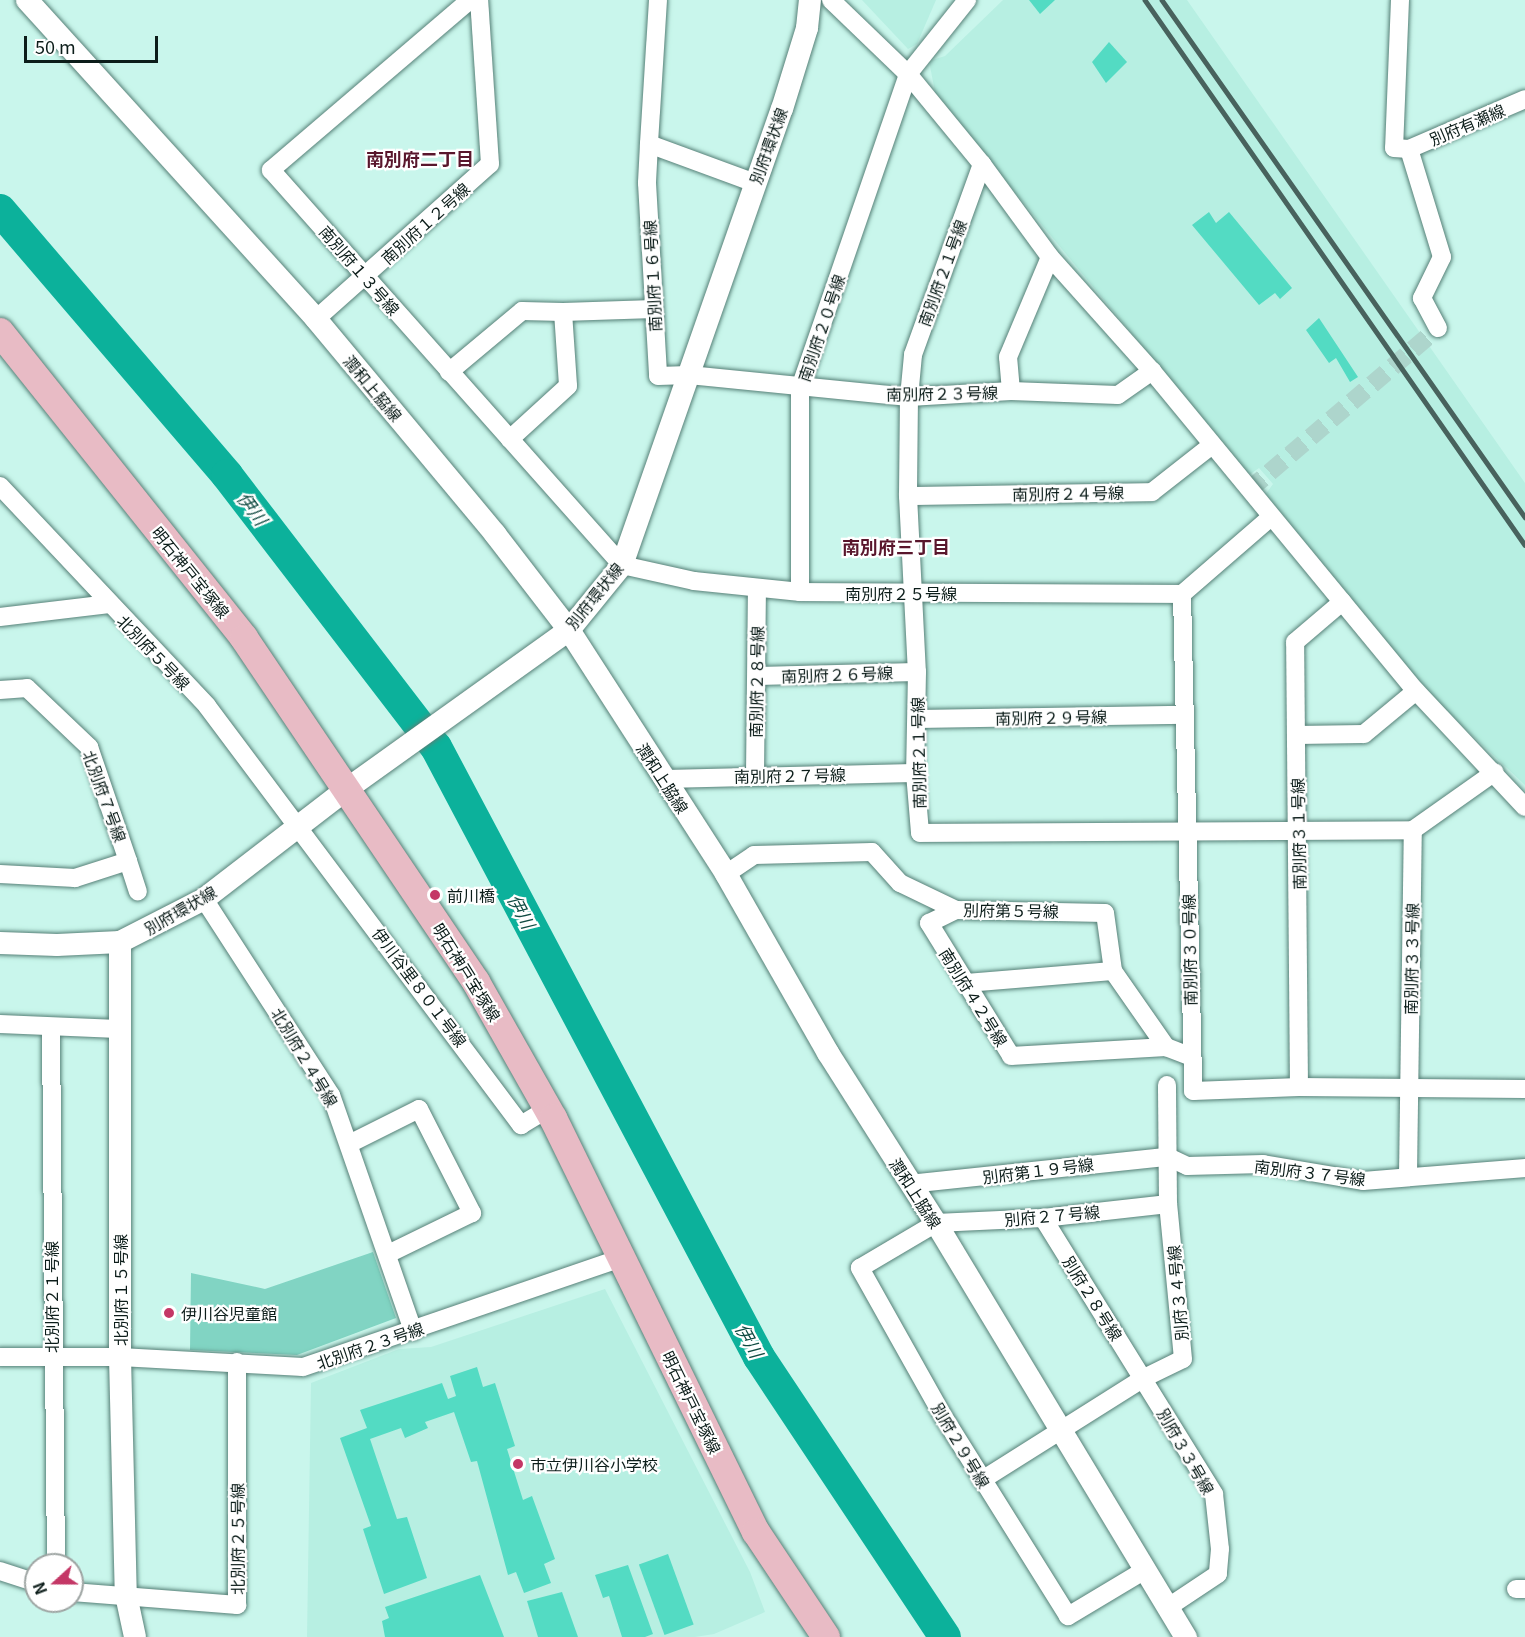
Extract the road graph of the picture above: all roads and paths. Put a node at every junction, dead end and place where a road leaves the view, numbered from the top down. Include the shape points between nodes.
1 (27, 0) edge
2 (470, 0) edge
3 (479, 0) edge
4 (658, 0) edge
5 (810, 0) edge
6 (831, 0) edge
7 (967, 0) edge
8 (1400, 0) edge
9 (908, 74) junction
10 (1525, 99) edge
11 (650, 144) junction
12 (1409, 149) junction
13 (982, 164) junction
14 (755, 183) junction
15 (1050, 257) junction
16 (366, 276) junction
17 (654, 309) junction
18 (562, 312) junction
19 (316, 320) junction
20 (1438, 328) dead end
21 (0, 332) edge
22 (1152, 371) junction
23 (449, 372) junction
24 (689, 375) junction
25 (800, 388) junction
26 (1011, 391) junction
27 (909, 397) junction
28 (510, 439) junction
29 (1212, 445) junction
30 (0, 486) edge
31 (908, 496) junction
32 (1271, 517) junction
33 (622, 565) junction
34 (758, 589) junction
35 (800, 592) junction
36 (914, 593) junction
37 (1182, 594) junction
38 (1342, 602) junction
39 (109, 604) junction
40 (0, 616) edge
41 (568, 630) junction
42 (917, 672) junction
43 (757, 676) junction
44 (0, 690) edge
45 (1416, 691) junction
46 (1185, 715) junction
47 (917, 719) junction
48 (1297, 735) junction
49 (1495, 772) junction
50 (915, 773) junction
51 (755, 775) junction
52 (664, 779) junction
53 (354, 784) junction
54 (1525, 807) edge
55 (296, 828) junction
56 (1413, 830) junction
57 (1299, 831) junction
58 (1187, 832) junction
59 (128, 861) junction
60 (0, 874) edge
61 (726, 874) junction
62 (138, 891) dead end
63 (204, 899) junction
64 (956, 910) junction
65 (120, 942) junction
66 (0, 943) edge
67 (1113, 971) junction
68 (966, 983) junction
69 (0, 1024) edge
70 (51, 1029) junction
71 (118, 1029) junction
72 (1166, 1047) junction
73 (1192, 1057) junction
74 (1167, 1085) dead end
75 (1299, 1087) junction
76 (1410, 1089) junction
77 (1525, 1089) edge
78 (548, 1109) junction
79 (351, 1143) junction
80 (1168, 1157) junction
81 (1525, 1168) edge
82 (1408, 1175) junction
83 (909, 1184) junction
84 (1168, 1204) junction
85 (1043, 1218) junction
86 (936, 1223) junction
87 (388, 1254) junction
88 (621, 1258) junction
89 (413, 1331) junction
90 (0, 1357) edge
91 (51, 1357) junction
92 (120, 1357) junction
93 (237, 1362) junction
94 (1144, 1378) junction
95 (1059, 1430) junction
96 (982, 1480) junction
97 (56, 1553) edge
98 (1145, 1570) junction
99 (0, 1571) edge
100 (24, 1580) edge
101 (84, 1593) edge
102 (126, 1595) junction
103 (1167, 1608) junction
104 (135, 1637) edge
105 (826, 1637) edge
106 (1186, 1637) edge

1 - 19 street, 潤和上脇線
2 - 16 street, 南別府１３号線 via 271,170
3 - 16 street, 南別府１２号線 via 490,164
4 - 11 street
5 - 14 street, 別府環状線 via 807,28
6 - 9 street
7 - 9 street, 南別府２０号線
8 - 12 street via 1394,148
9 - 13 street
9 - 25 street, 南別府２０号線
10 - 12 street, 別府有瀬線
11 - 14 street
11 - 17 street, 南別府１６号線 via 647,183
12 - 20 street via 1442,257 1422,298
13 - 15 street
13 - 27 street, 南別府２１号線 via 913,355
14 - 24 street, 別府環状線
15 - 22 street
15 - 26 street via 1008,357
16 - 19 street, 南別府１２号線
16 - 23 street, 南別府１３号線
17 - 18 street
17 - 24 street, 南別府１６号線 via 658,376
18 - 23 street via 522,311
18 - 28 street via 568,386
19 - 41 street, 潤和上脇線 via 495,534
21 - 53 main road, 明石神戸宝塚線 via 244,638
22 - 26 street, 南別府２３号線 via 1118,395
22 - 29 street
23 - 28 street, 南別府１３号線
24 - 25 street, 南別府２３号線
24 - 33 street, 別府環状線
25 - 27 street, 南別府２３号線
25 - 35 street, 南別府２０号線
26 - 27 street, 南別府２３号線
27 - 31 street, 南別府２１号線
28 - 33 street, 南別府１３号線
29 - 31 street, 南別府２４号線 via 1152,492
29 - 32 street
30 - 39 street, 北別府５号線
31 - 36 street, 南別府２１号線
32 - 37 street
32 - 38 street
33 - 34 street, 南別府２５号線 via 694,581
33 - 41 street, 別府環状線
34 - 35 street, 南別府２５号線
34 - 43 street, 南別府２８号線
35 - 36 street, 南別府２５号線
36 - 37 street, 南別府２５号線
36 - 42 street, 南別府２１号線
37 - 46 street, 南別府３０号線
38 - 45 street
38 - 48 street, 南別府３１号線 via 1295,642
39 - 40 street
39 - 55 street, 北別府５号線 via 207,706
41 - 52 street, 潤和上脇線
41 - 53 street, 別府環状線
42 - 43 street, 南別府２６号線
42 - 47 street, 南別府２１号線
43 - 51 street, 南別府２８号線
44 - 59 street, 北別府７号線 via 27,688 89,747
45 - 48 street via 1364,734
45 - 49 street
46 - 47 street, 南別府２９号線
46 - 58 street, 南別府３０号線
47 - 50 street, 南別府２１号線
48 - 57 street, 南別府３１号線
49 - 54 street
49 - 56 street
50 - 51 street, 南別府２７号線
50 - 58 street, 南別府２１号線 via 920,833
51 - 52 street, 南別府２７号線
52 - 61 street, 潤和上脇線
53 - 55 street, 別府環状線
53 - 78 main road, 明石神戸宝塚線 via 476,982
55 - 63 street, 別府環状線
55 - 78 street, 伊川谷里８０１号線 via 390,945 521,1125
56 - 57 street, 南別府２１号線
56 - 76 street, 南別府３３号線
57 - 58 street, 南別府２１号線
57 - 75 street, 南別府３１号線
58 - 73 street, 南別府３０号線
59 - 60 street, 北別府７号線 via 75,878
59 - 62 street
61 - 64 street, 別府第５号線 via 754,855 872,852 900,883
61 - 83 street, 潤和上脇線 via 828,1053
63 - 65 street, 別府環状線
63 - 79 street, 北別府２４号線 via 331,1095
64 - 67 street, 別府第５号線 via 1105,913
64 - 68 street, 南別府４２号線 via 929,923
65 - 66 street, 別府環状線
65 - 71 street, 北別府１５号線
67 - 68 street
67 - 72 street, 別府第５号線
68 - 72 street, 南別府４２号線 via 1011,1056
69 - 70 street
70 - 71 street
70 - 91 street, 北別府２１号線
71 - 92 street, 北別府１５号線
72 - 73 street
73 - 75 street, 南別府３０号線 via 1192,1091
74 - 80 street
75 - 76 street, 南別府３０号線
76 - 77 street, 南別府３０号線
76 - 82 street, 南別府３３号線
78 - 88 main road, 明石神戸宝塚線
79 - 87 street, 北別府２４号線
79 - 87 street via 419,1109 472,1213
80 - 82 street, 南別府３７号線 via 1187,1166 1263,1164 1363,1181
80 - 83 street, 別府第１９号線
80 - 84 street, 別府３４号線
81 - 82 street, 南別府３７号線
83 - 86 street, 潤和上脇線
84 - 85 street, 別府２７号線
84 - 94 street, 別府３４号線 via 1183,1359
85 - 86 street, 別府２７号線
85 - 94 street, 別府２８号線
86 - 95 street, 潤和上脇線
86 - 96 street, 別府２９号線 via 860,1268
87 - 89 street, 北別府２４号線
88 - 89 street, 北別府２３号線
88 - 105 main road, 明石神戸宝塚線 via 756,1532
89 - 93 street, 北別府２３号線 via 303,1367
90 - 91 street, 北別府２３号線
91 - 92 street, 北別府２３号線
91 - 97 street, 北別府２１号線
92 - 93 street, 北別府２３号線
92 - 102 street, 北別府１５号線
93 - 102 street, 北別府２５号線 via 237,1605
94 - 95 street, 別府３４号線
94 - 103 street, 別府３３号線 via 1214,1494 1220,1549 1218,1574
95 - 96 street, 別府３４号線
95 - 98 street, 潤和上脇線
96 - 98 street, 別府２９号線 via 1068,1616
98 - 103 street, 潤和上脇線
99 - 100 street
101 - 102 street
102 - 104 street, 北別府１５号線
103 - 106 street, 潤和上脇線

